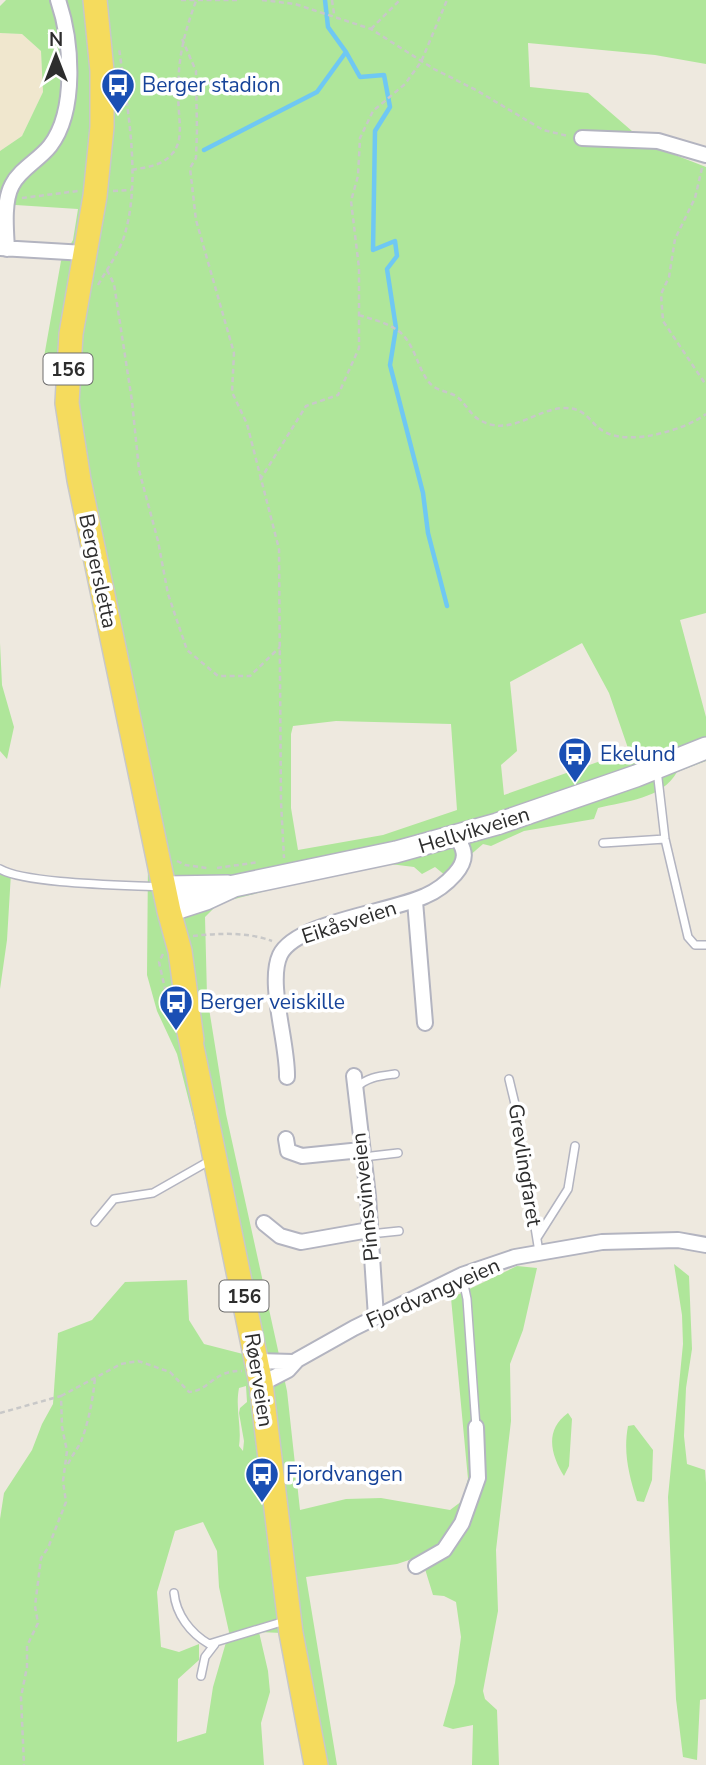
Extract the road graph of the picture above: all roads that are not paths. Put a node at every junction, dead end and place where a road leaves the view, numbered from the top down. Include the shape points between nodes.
1 (58, 0) edge
2 (95, 0) edge
3 (582, 138) road end
4 (706, 155) edge
5 (3, 249) edge
6 (85, 253) junction
7 (706, 748) edge
8 (657, 768) junction
9 (456, 836) junction
10 (665, 839) junction
11 (603, 843) dead end
12 (0, 869) edge
13 (234, 886) junction
14 (165, 887) junction
15 (415, 901) junction
16 (169, 911) junction
17 (706, 945) edge
18 (425, 1023) dead end
19 (394, 1074) dead end
20 (287, 1077) dead end
21 (509, 1079) dead end
22 (355, 1082) joint
23 (286, 1139) dead end
24 (575, 1146) dead end
25 (398, 1153) dead end
26 (362, 1154) junction
27 (215, 1158) junction
28 (94, 1222) dead end
29 (264, 1223) dead end
30 (398, 1231) dead end
31 (369, 1232) junction
32 (538, 1245) junction
33 (706, 1245) edge
34 (462, 1275) junction
35 (376, 1317) junction
36 (293, 1362) junction
37 (259, 1372) junction
38 (477, 1427) joint
39 (416, 1566) dead end
40 (174, 1593) dead end
41 (289, 1620) junction
42 (218, 1641) junction
43 (201, 1676) dead end
44 (316, 1765) edge

1 - 5 street via 67,48 64,113 56,137 11,186
2 - 6 main road, Bergersletta / 156 via 103,106
3 - 4 street via 658,141
5 - 6 street
6 - 14 main road, Bergersletta / 156 via 69,358 70,434
7 - 8 main road, Hellvikveien
8 - 9 main road, Hellvikveien
8 - 10 lane
9 - 13 main road, Hellvikveien
9 - 15 street, Eikåsveien via 464,856 459,870 434,892
10 - 11 lane
10 - 17 lane via 688,937 695,945
12 - 14 lane via 15,876
13 - 14 main road, Hellvikveien
13 - 16 main road, Hellvikveien
14 - 16 main road, Røerveien / 156
15 - 18 street
15 - 20 street, Eikåsveien via 304,933 285,947 277,963 276,981
16 - 27 main road, Røerveien / 156 via 169,953
19 - 22 lane
21 - 32 lane, Grevlingfaret
22 - 26 street, Pinnsvinveien
23 - 26 street via 288,1151 298,1156
24 - 32 lane via 568,1189
25 - 26 lane
26 - 31 street, Pinnsvinveien
27 - 28 lane via 153,1193 114,1199
27 - 37 main road, Røerveien / 156
29 - 31 street via 279,1236 301,1242
30 - 31 lane
31 - 35 street, Pinnsvinveien
32 - 33 street, Fjordvangveien via 641,1240
32 - 34 street, Fjordvangveien
34 - 35 street, Fjordvangveien
34 - 38 lane
35 - 36 street, Fjordvangveien
36 - 37 street
36 - 37 street, Fjordvangveien via 288,1370
37 - 41 main road, Røerveien / 156
38 - 39 street via 478,1478 462,1523 444,1550
40 - 42 lane via 176,1608 198,1635 209,1644
41 - 42 lane
41 - 44 main road, Røerveien / 156
42 - 43 lane via 205,1657

